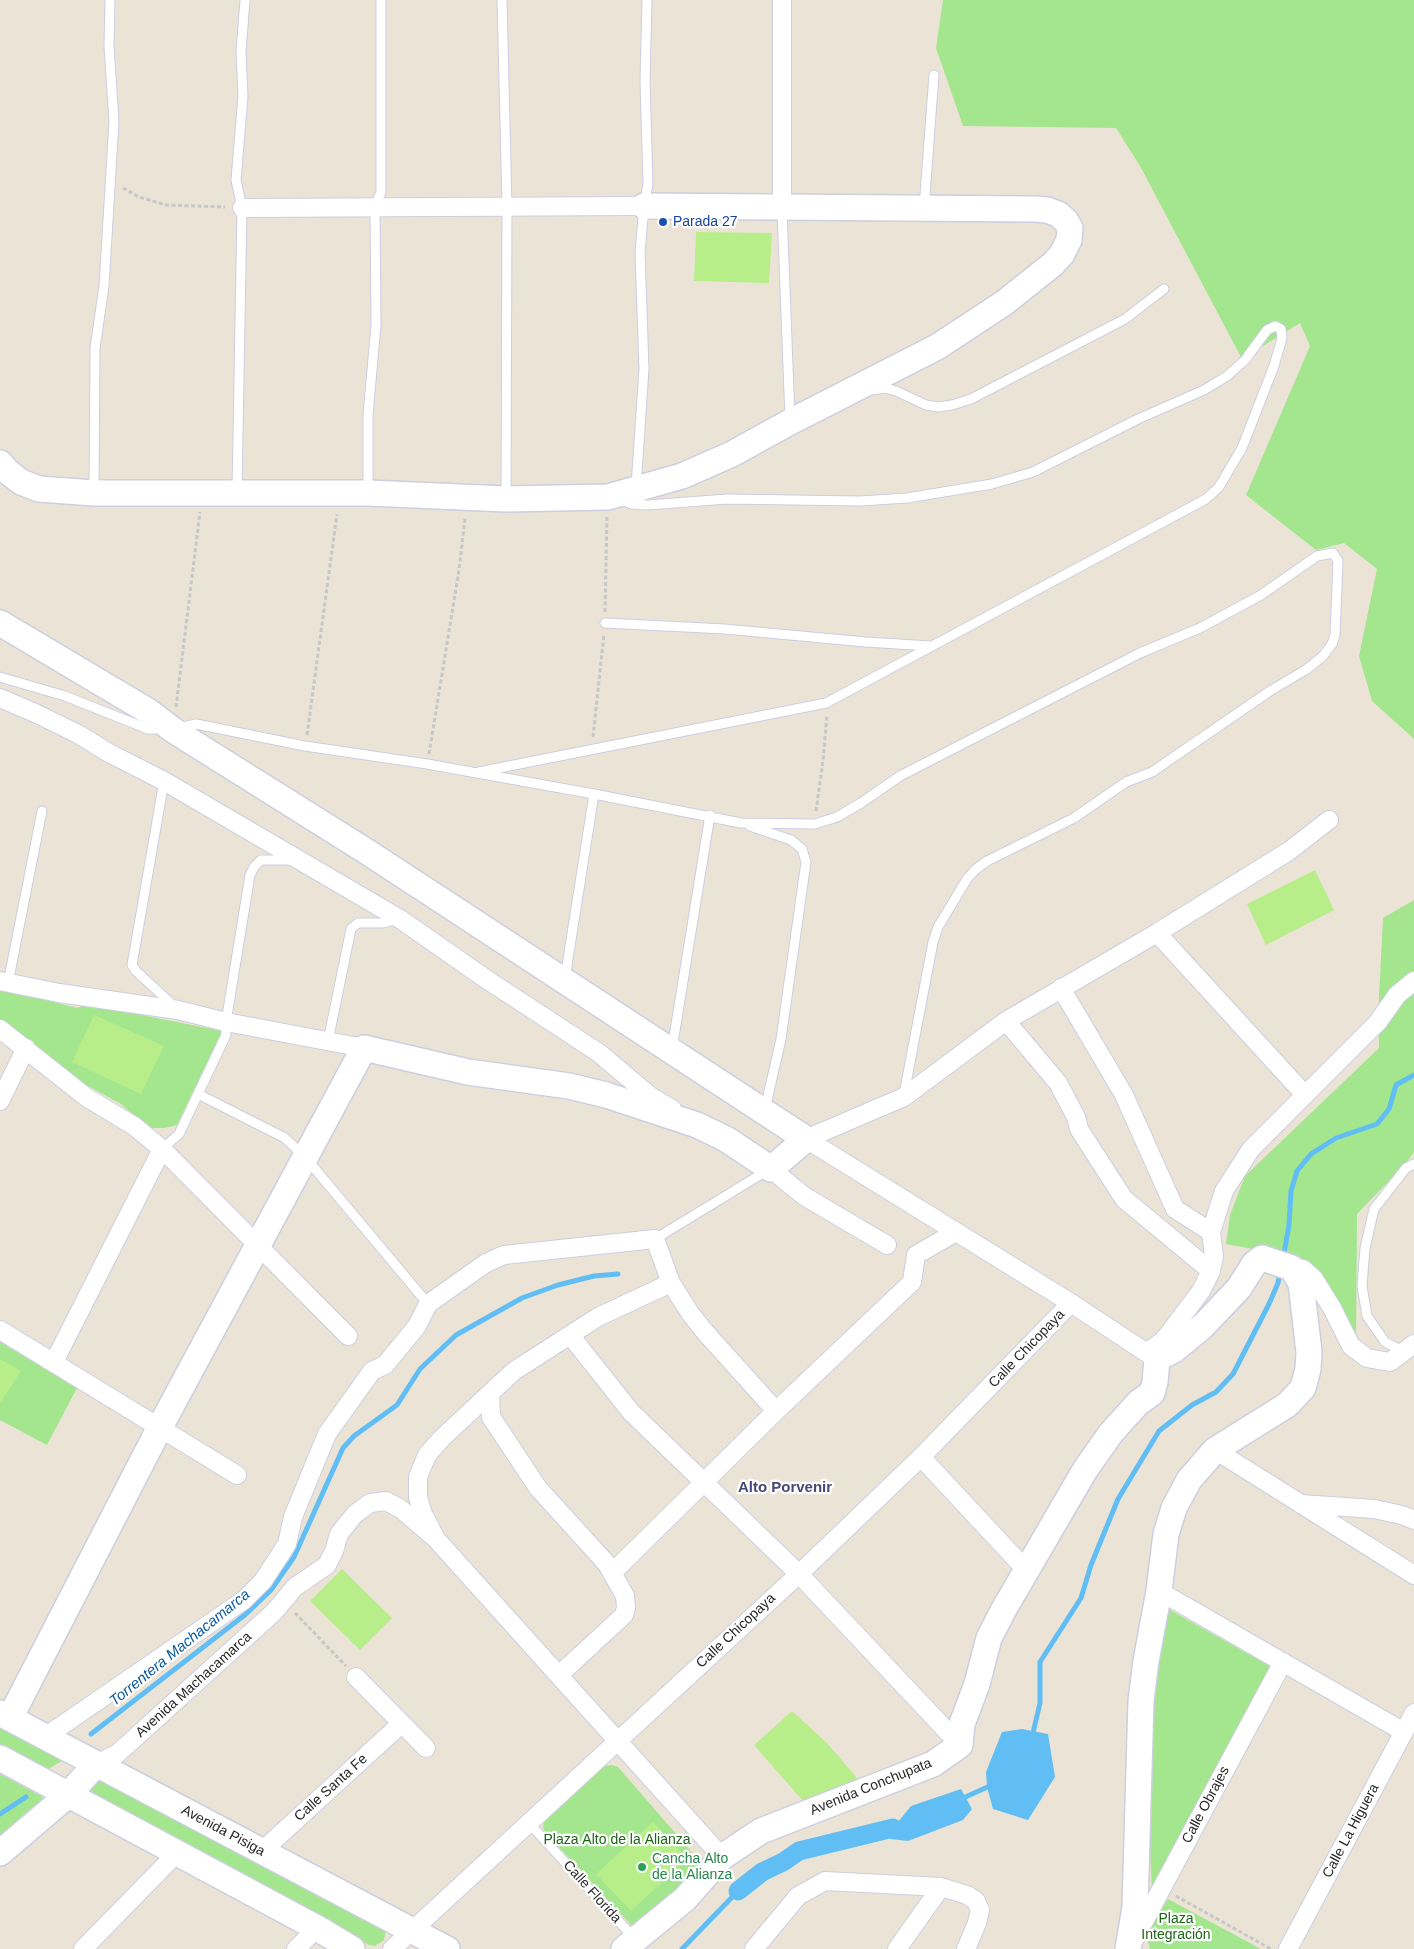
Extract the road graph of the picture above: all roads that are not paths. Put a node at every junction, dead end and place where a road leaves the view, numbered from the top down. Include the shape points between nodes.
1 (110, 0) edge
2 (245, 0) edge
3 (381, 0) edge
4 (502, 0) edge
5 (647, 0) edge
6 (782, 0) edge
7 (934, 75) dead end
8 (507, 206) junction
9 (644, 206) junction
10 (782, 206) junction
11 (375, 207) junction
12 (242, 208) junction
13 (924, 208) junction
14 (1164, 289) dead end
15 (845, 394) junction
16 (790, 422) junction
17 (0, 463) edge
18 (636, 490) junction
19 (94, 493) junction
20 (237, 493) junction
21 (368, 493) junction
22 (608, 496) junction
23 (506, 499) junction
24 (0, 623) edge
25 (605, 623) dead end
26 (930, 646) junction
27 (0, 677) edge
28 (0, 698) edge
29 (173, 730) junction
30 (473, 774) junction
31 (164, 781) junction
32 (594, 794) junction
33 (42, 811) dead end
34 (710, 815) junction
35 (1328, 820) dead end
36 (741, 823) junction
37 (300, 860) junction
38 (400, 918) junction
39 (1156, 933) junction
40 (564, 981) junction
41 (1414, 981) edge
42 (4, 982) edge
43 (1061, 988) junction
44 (178, 1010) junction
45 (1006, 1021) junction
46 (226, 1022) junction
47 (0, 1029) edge
48 (328, 1041) junction
49 (26, 1048) junction
50 (364, 1048) junction
51 (672, 1051) junction
52 (198, 1094) junction
53 (1305, 1095) junction
54 (904, 1097) junction
55 (0, 1102) edge
56 (764, 1112) junction
57 (696, 1125) junction
58 (806, 1139) junction
59 (162, 1149) junction
60 (305, 1157) junction
61 (1414, 1164) edge
62 (771, 1169) junction
63 (956, 1232) junction
64 (1211, 1232) junction
65 (656, 1239) junction
66 (258, 1245) junction
67 (886, 1245) dead end
68 (1292, 1268) junction
69 (1211, 1271) junction
70 (671, 1283) junction
71 (1071, 1303) junction
72 (428, 1304) junction
73 (0, 1330) edge
74 (570, 1335) junction
75 (348, 1336) dead end
76 (1411, 1347) edge
77 (1152, 1356) junction
78 (54, 1362) junction
79 (490, 1394) junction
80 (776, 1411) junction
81 (160, 1427) junction
82 (1215, 1450) junction
83 (921, 1457) junction
84 (237, 1475) dead end
85 (704, 1482) junction
86 (1300, 1504) junction
87 (1414, 1520) edge
88 (436, 1539) junction
89 (1027, 1571) junction
90 (612, 1573) junction
91 (798, 1574) junction
92 (1414, 1574) edge
93 (1159, 1591) junction
94 (1283, 1662) junction
95 (559, 1675) junction
96 (356, 1676) road end
97 (1414, 1713) edge
98 (5, 1715) edge
99 (401, 1724) junction
100 (1404, 1732) junction
101 (45, 1737) junction
102 (617, 1741) junction
103 (960, 1745) junction
104 (426, 1748) dead end
105 (0, 1758) edge
106 (96, 1764) junction
107 (68, 1795) junction
108 (530, 1823) junction
109 (261, 1852) junction
110 (0, 1853) edge
111 (176, 1854) junction
112 (722, 1857) junction
113 (941, 1888) junction
114 (316, 1928) junction
115 (411, 1930) junction
116 (629, 1944) edge
117 (84, 1949) edge
118 (296, 1949) edge
119 (352, 1949) edge
120 (392, 1949) edge
121 (447, 1949) edge
122 (754, 1949) edge
123 (897, 1949) edge
124 (966, 1949) edge
125 (1129, 1949) edge
126 (1288, 1949) edge

1 - 19 lane via 114,121 104,286 95,348
2 - 12 lane via 241,52 243,96 236,180
3 - 11 lane via 381,192
4 - 8 lane
5 - 9 lane via 648,184
6 - 10 street
7 - 13 lane
8 - 9 street
8 - 11 street
8 - 23 lane
9 - 10 street
9 - 18 lane via 640,253 644,369
10 - 13 street
10 - 16 lane
11 - 12 street
11 - 21 lane via 376,325 368,415
12 - 20 lane
13 - 15 street via 1047,210 1066,221 1070,228 1069,240 1053,264 1004,303 937,346
14 - 15 lane via 1125,319 971,400 938,407 886,388
15 - 16 street
16 - 18 street via 732,454 682,476
17 - 19 street via 21,482 39,489
18 - 22 street
19 - 20 street
20 - 21 street
21 - 23 street
22 - 23 street
22 - 26 lane via 632,504 648,505 728,499 860,501 907,498 992,484 1033,472 1204,390 1227,376 1244,360 1267,330 1275,326 1281,329 1282,338 1262,402 1242,448 1219,487 1206,498
24 - 29 street via 148,711
25 - 26 lane
26 - 30 lane via 826,703
27 - 29 lane via 65,696 148,729
28 - 31 street via 78,734 109,754
29 - 30 lane via 196,724
29 - 40 street
30 - 32 lane
31 - 37 street
31 - 44 lane via 132,965
32 - 34 lane
32 - 40 lane
33 - 42 lane
34 - 36 lane
34 - 51 lane
35 - 39 street via 1289,851
36 - 54 lane via 814,824 837,816 900,776 1131,657 1200,628 1261,595 1317,556 1333,553 1338,561 1335,634 1323,656 1152,772 1126,782 1074,818 987,861 967,879 938,927 933,942
36 - 56 lane via 791,840 802,849 806,862 781,1039
37 - 38 street
37 - 46 lane via 261,860 250,875
38 - 48 lane via 382,923 358,923 351,929
38 - 57 street via 599,1053 650,1096
39 - 43 street
39 - 53 street
40 - 51 street
41 - 53 street
42 - 44 street
43 - 45 street
43 - 64 street via 1124,1095 1175,1209
44 - 46 street
45 - 54 street
45 - 69 street via 1058,1083 1079,1129 1124,1199
46 - 48 street
46 - 52 lane via 226,1035
47 - 49 street
48 - 50 street
49 - 55 street
49 - 59 street via 86,1097 134,1126
50 - 57 street via 468,1072 569,1086
50 - 60 street
51 - 56 street
52 - 59 lane via 179,1134
52 - 60 lane via 285,1138
53 - 64 street via 1252,1149 1224,1191
54 - 58 street
56 - 58 street
57 - 62 street via 726,1139
58 - 62 street
58 - 63 street
59 - 66 street
59 - 78 street
60 - 66 street
60 - 72 lane
61 - 76 lane via 1406,1168 1374,1209 1365,1248 1362,1286 1367,1316 1385,1342
62 - 65 lane
62 - 67 street via 804,1196
63 - 71 street
63 - 80 street via 916,1255 912,1282
64 - 69 street via 1214,1256
65 - 70 street
65 - 72 street via 504,1256 486,1263
66 - 75 street
66 - 81 street
68 - 76 street via 1304,1269 1314,1279 1352,1346 1367,1358 1390,1362
68 - 77 street via 1262,1258 1203,1326 1174,1350
68 - 82 street via 1300,1282 1307,1334 1308,1369 1303,1388 1288,1405
69 - 77 street via 1201,1291
70 - 74 street via 598,1317
70 - 80 street via 700,1326
71 - 77 street
71 - 83 street, Calle Chicopaya
72 - 101 street via 416,1326 385,1365 372,1371 327,1434 293,1517 287,1544 263,1581 244,1600
73 - 78 street
74 - 79 street via 514,1372
74 - 85 street via 631,1412
77 - 89 street via 1155,1382 1152,1393 1138,1403 1106,1440
78 - 81 street
79 - 88 street via 427,1455 418,1477 418,1497
79 - 90 street via 492,1417 538,1488
80 - 85 street
81 - 84 street
81 - 98 street
82 - 86 street
82 - 93 street via 1189,1480 1174,1508 1166,1534
83 - 89 street
83 - 91 street, Calle Chicopaya
85 - 90 street
85 - 91 street
86 - 87 street via 1374,1508
86 - 92 street
88 - 95 street
88 - 106 street, Avenida Machacamarca via 401,1509 386,1501 370,1503 355,1514 339,1534 327,1565 295,1586 267,1618 117,1754
89 - 103 street via 989,1638 962,1724
90 - 95 street via 624,1596 624,1615
91 - 102 street, Calle Chicopaya
91 - 103 street
93 - 94 street
93 - 125 street via 1141,1701 1135,1907
94 - 100 street
94 - 125 street, Calle Obrajes
95 - 102 street
96 - 99 street
97 - 100 street, Calle La Higuera
98 - 101 street, Avenida Pisiga
99 - 104 street
99 - 109 street, Calle Santa Fe
100 - 126 street, Calle La Higuera
101 - 106 street, Avenida Pisiga
102 - 108 street, Calle Chicopaya
102 - 112 street
103 - 112 street, Avenida Conchupata via 933,1764 761,1831
105 - 107 street
106 - 107 street, Avenida Machacamarca
106 - 109 street, Avenida Pisiga
107 - 110 street, Avenida Machacamarca
107 - 111 street
108 - 115 street, Calle Chicopaya
108 - 116 lane, Calle Florida
109 - 115 street, Avenida Pisiga
111 - 114 street
111 - 117 street
112 - 116 street, Avenida Conchupata via 686,1899
113 - 122 street via 824,1881 798,1896
113 - 123 street
113 - 124 street via 976,1900 980,1910
114 - 118 street
114 - 119 street
115 - 120 street, Calle Chicopaya
115 - 121 street, Avenida Pisiga

